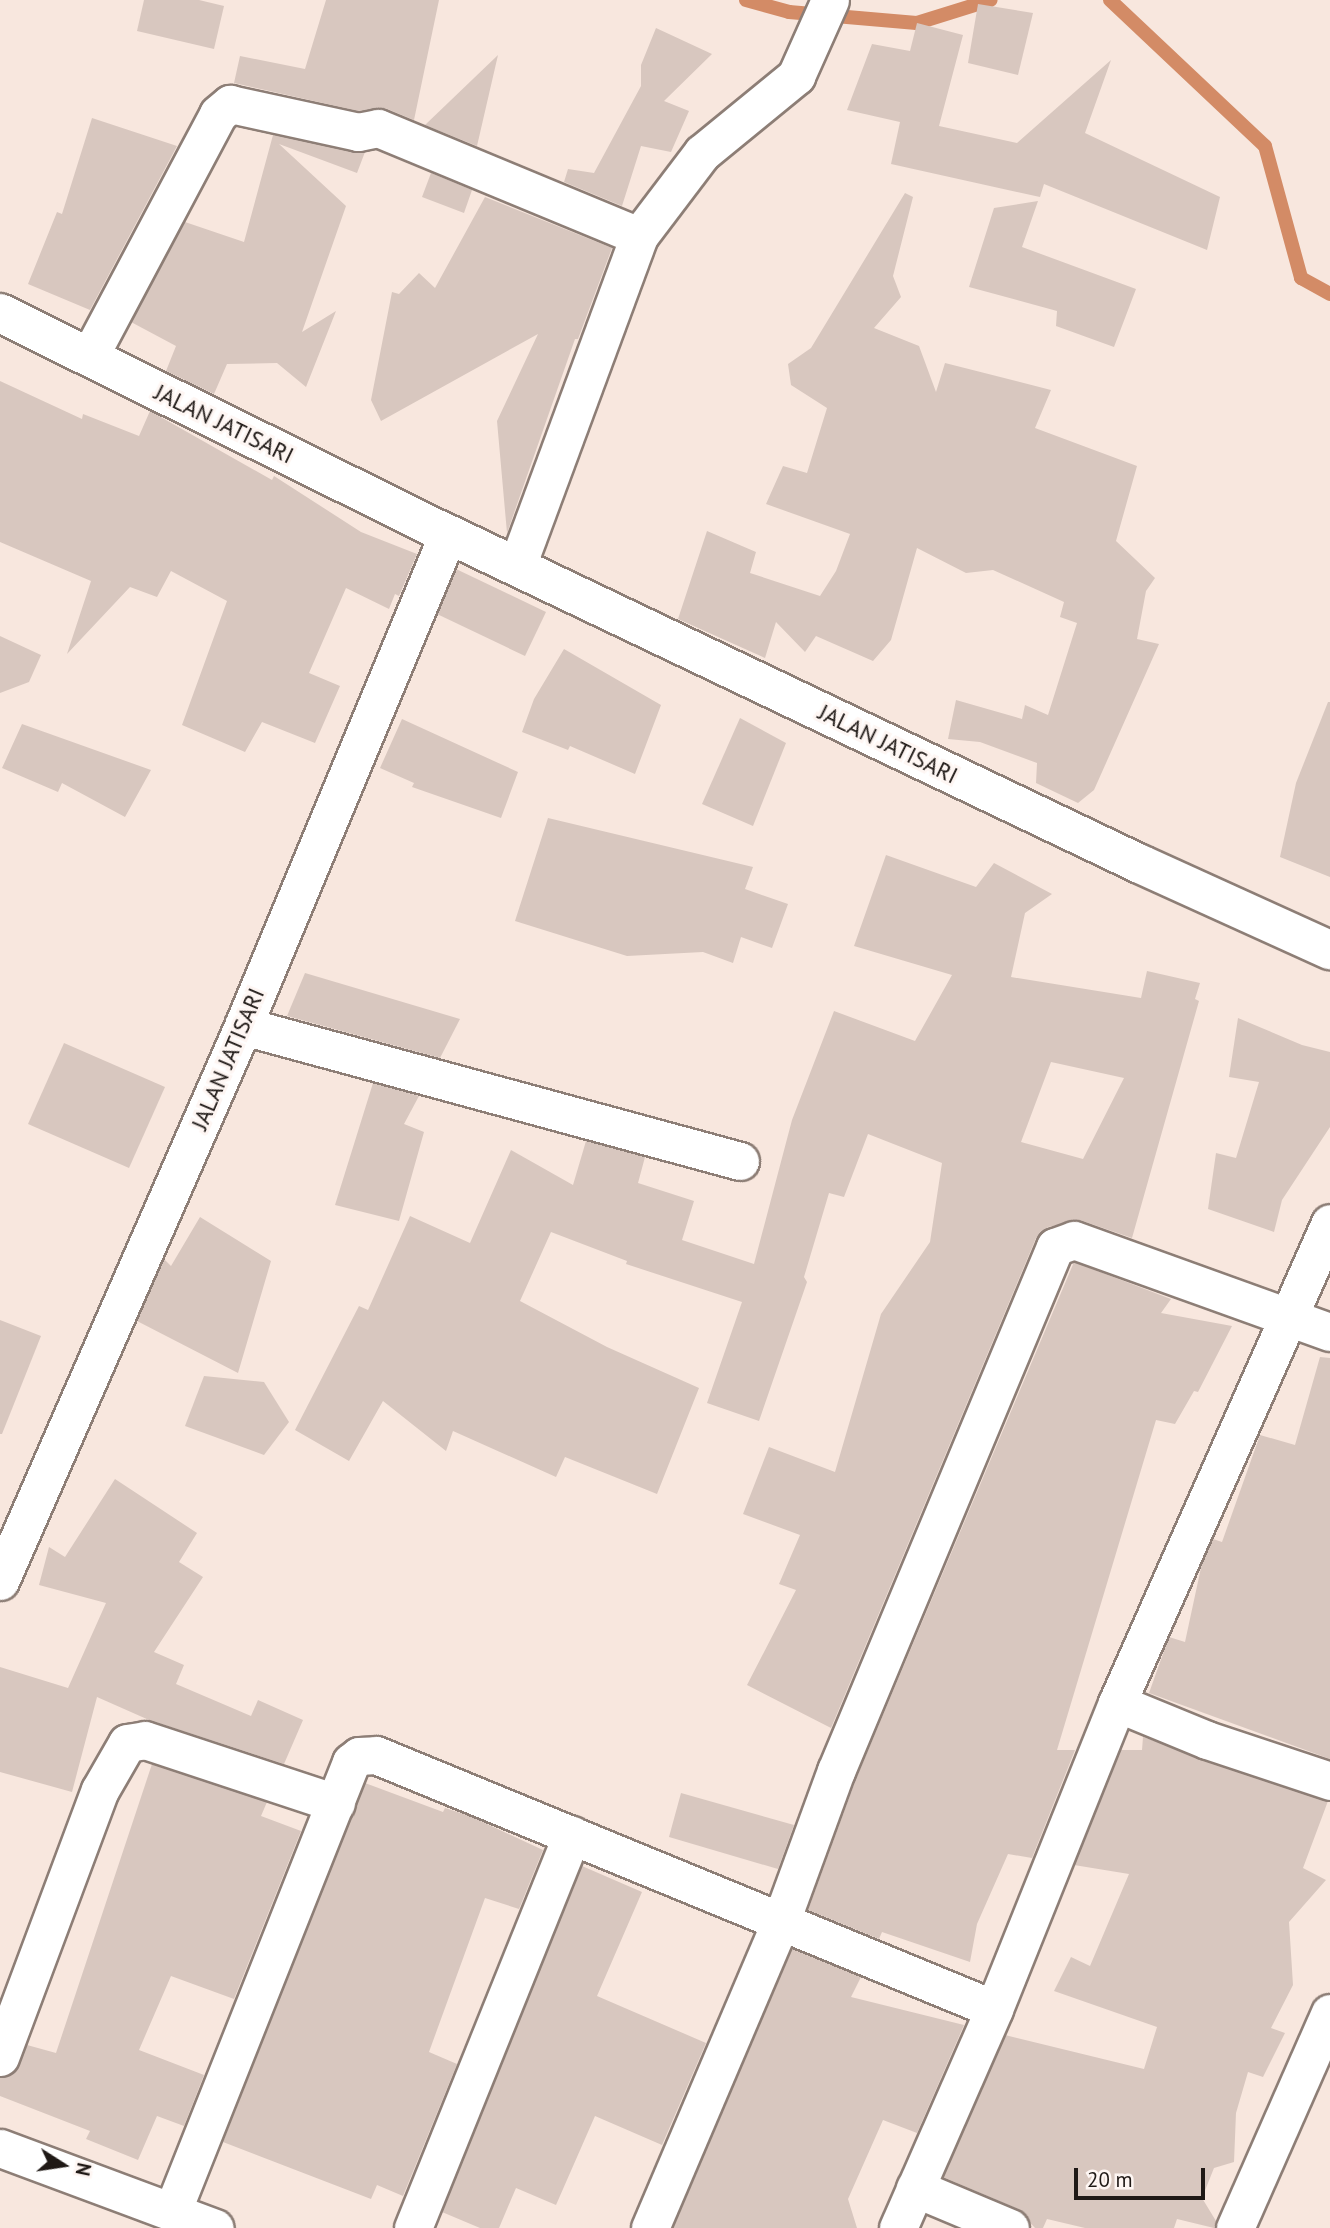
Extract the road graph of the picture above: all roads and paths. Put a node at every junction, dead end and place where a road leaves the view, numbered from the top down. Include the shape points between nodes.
1 (829, 1) edge
2 (639, 236) junction
3 (0, 313) edge
4 (89, 358) junction
5 (448, 534) junction
6 (517, 566) junction
7 (1330, 950) edge
8 (243, 1026) junction
9 (740, 1161) dead end
10 (1330, 1223) edge
11 (1290, 1316) junction
12 (1330, 1332) edge
13 (0, 1581) edge
14 (1117, 1703) junction
15 (1330, 1782) edge
16 (336, 1803) junction
17 (572, 1835) junction
18 (781, 1921) junction
19 (994, 2009) junction
20 (1330, 2013) edge
21 (0, 2057) edge
22 (0, 2148) edge
23 (0, 2168) edge
24 (915, 2188) junction
25 (166, 2220) edge
26 (215, 2228) edge
27 (412, 2228) edge
28 (650, 2228) edge
29 (898, 2228) edge
30 (1010, 2228) edge
31 (1235, 2228) edge

1 - 2 street via 796,76 702,153
2 - 4 street via 378,128 358,132 230,104 218,114
2 - 6 street
3 - 4 street, JALAN JATISARI
4 - 5 street, JALAN JATISARI
5 - 6 street, JALAN JATISARI
5 - 8 street, JALAN JATISARI
6 - 7 street, JALAN JATISARI
8 - 9 street
8 - 13 street, JALAN JATISARI
10 - 11 street
11 - 12 street
11 - 14 street
11 - 18 street via 1074,1240 1055,1247 836,1770
14 - 15 street
14 - 19 street
16 - 17 street via 351,1762 359,1756 376,1755
16 - 21 street via 145,1740 127,1743 100,1790
16 - 25 street
17 - 18 street
17 - 27 street
18 - 19 street
18 - 28 street
19 - 24 street
20 - 31 street
22 - 25 street
23 - 25 street
24 - 29 street
24 - 30 street
25 - 26 street

